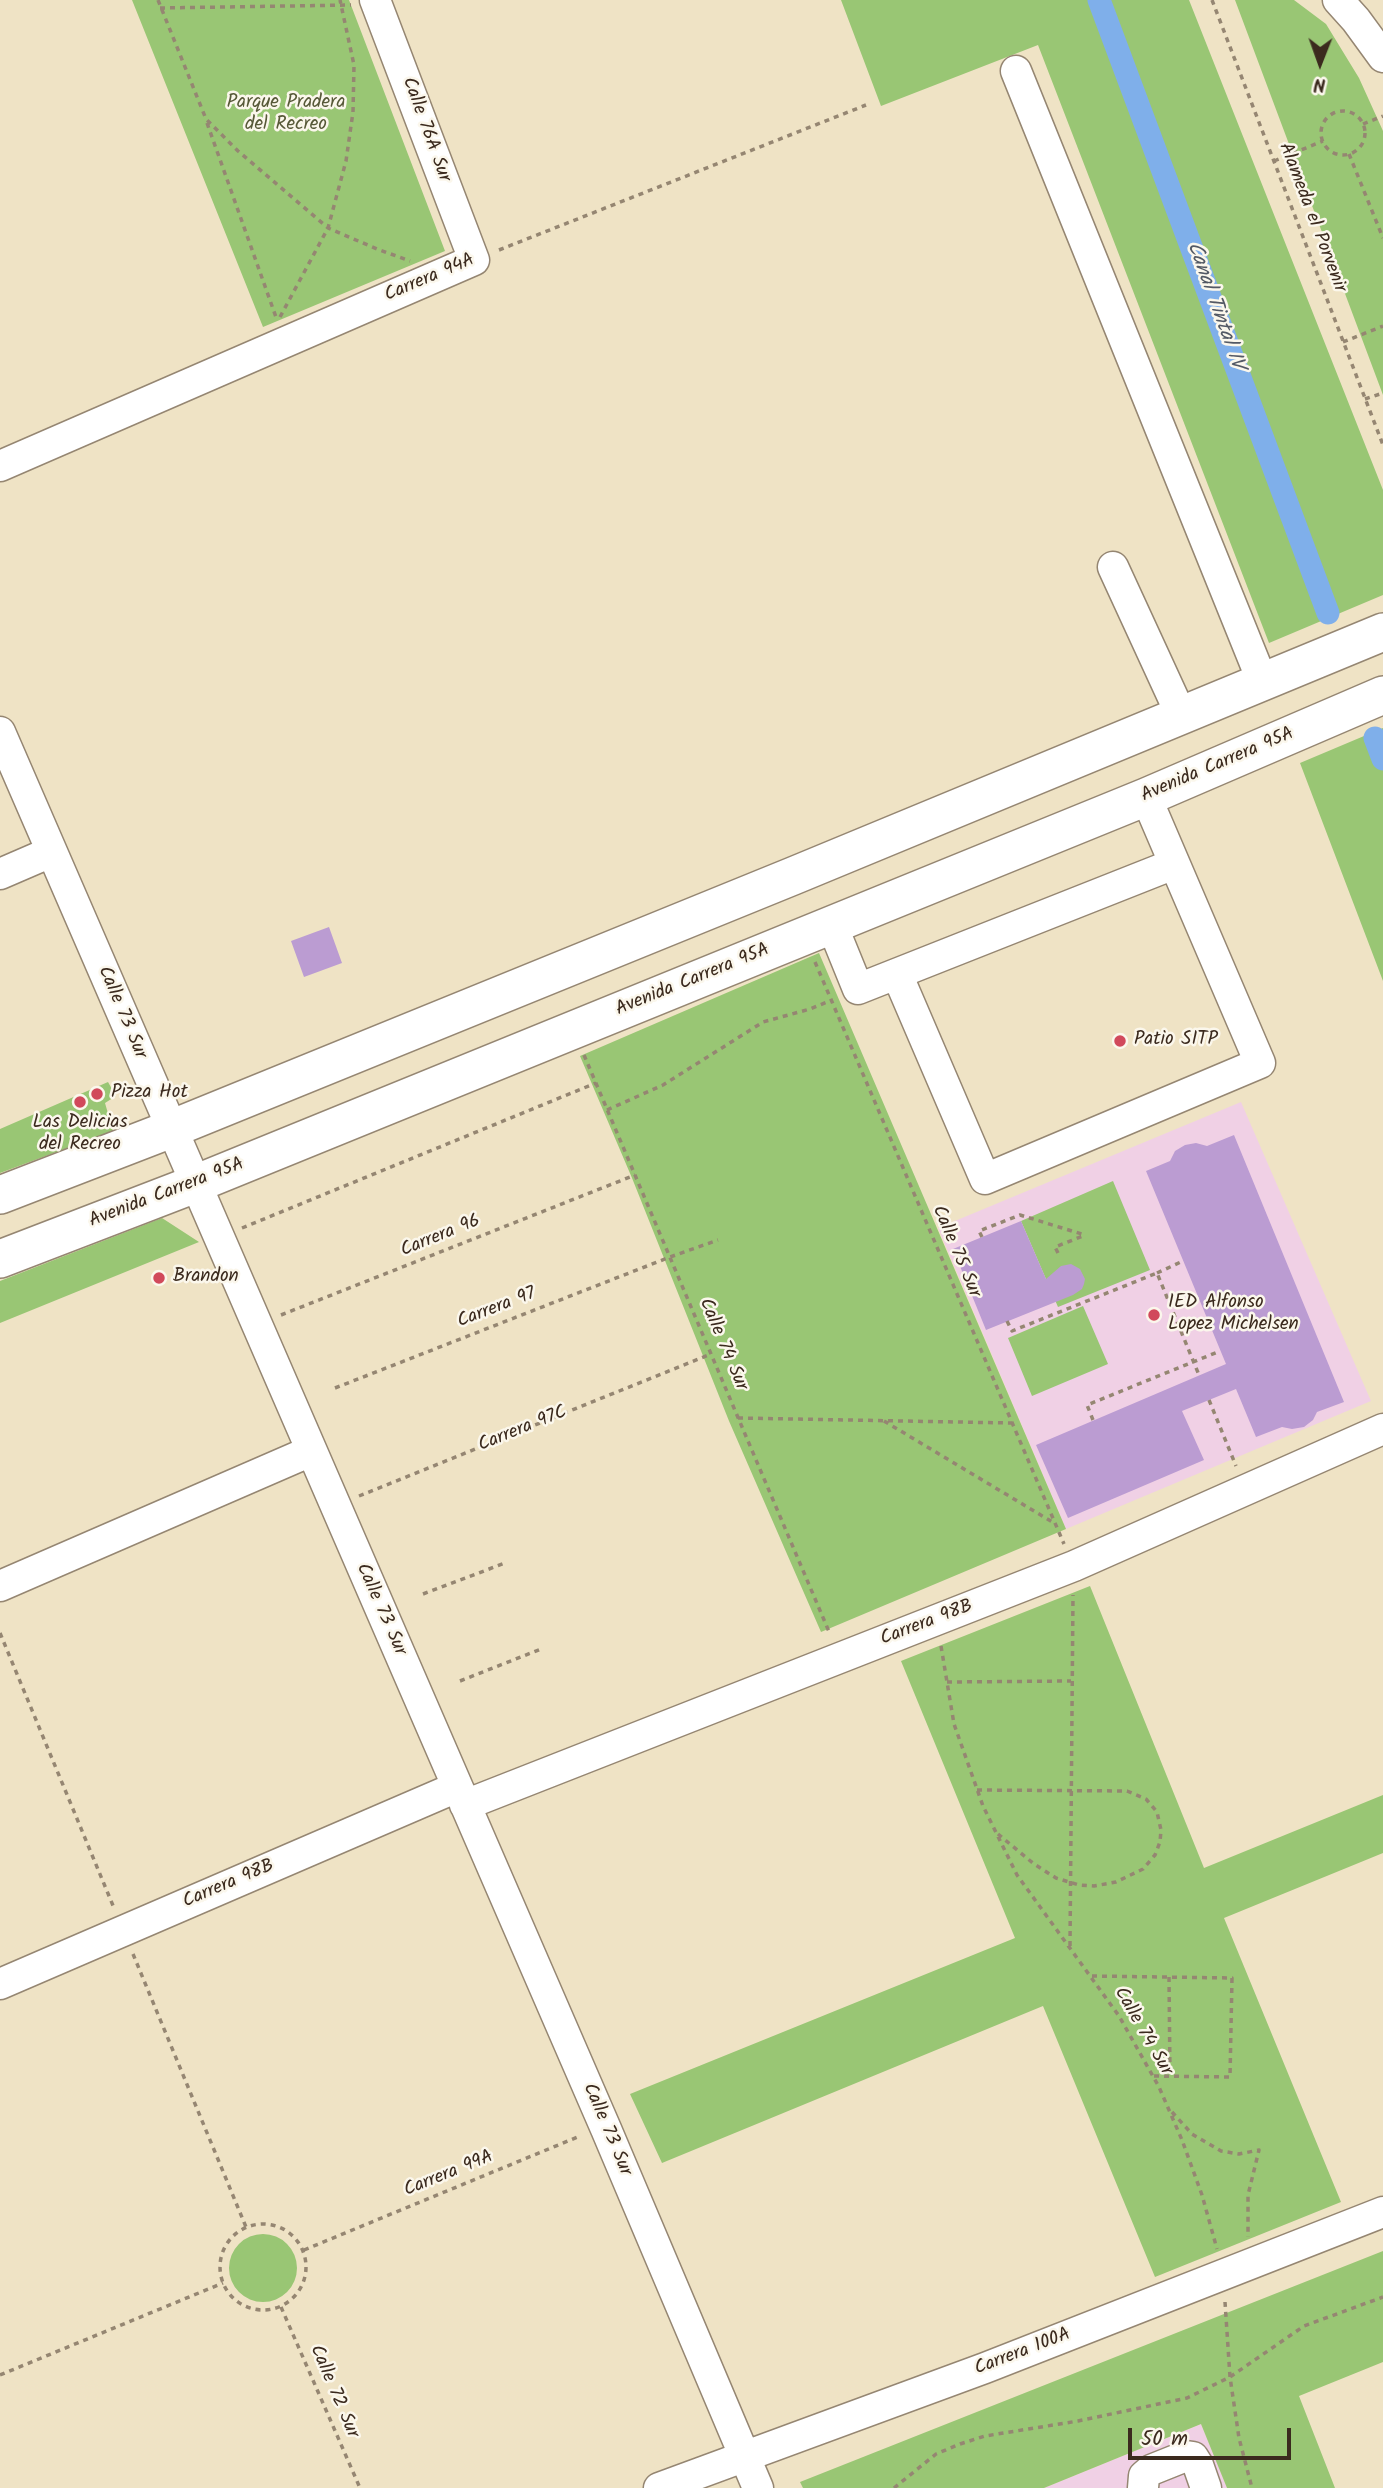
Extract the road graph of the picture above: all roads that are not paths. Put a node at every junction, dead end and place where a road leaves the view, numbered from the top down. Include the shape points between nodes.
1 (1338, 0) edge
2 (376, 2) edge
3 (1383, 57) edge
4 (1016, 71) dead end
5 (474, 260) joint
6 (0, 466) edge
7 (1113, 567) dead end
8 (1383, 632) edge
9 (1252, 688) junction
10 (1383, 695) edge
11 (1166, 724) junction
12 (0, 733) edge
13 (1261, 748) junction
14 (1160, 791) junction
15 (51, 852) junction
16 (1174, 864) junction
17 (0, 874) edge
18 (832, 925) junction
19 (897, 974) junction
20 (171, 1129) junction
21 (195, 1184) junction
22 (0, 1195) edge
23 (0, 1259) edge
24 (1383, 1429) edge
25 (311, 1451) junction
26 (0, 1586) edge
27 (461, 1796) junction
28 (0, 1984) edge
29 (1383, 2212) edge
30 (744, 2455) junction
31 (659, 2488) edge
32 (758, 2488) edge
33 (1143, 2488) edge
34 (1206, 2488) edge

1 - 3 street
2 - 5 street, Calle 76A Sur
4 - 9 street
5 - 6 street, Carrera 94A
7 - 11 street
8 - 9 main road
9 - 11 main road
9 - 13 main road via 1235,705 1238,731
10 - 13 main road, Avenida Carrera 95A
11 - 14 main road via 1163,736 1174,747 1178,761
11 - 20 main road
12 - 15 street, Calle 73 Sur
13 - 14 main road, Avenida Carrera 95A
14 - 16 street
14 - 18 main road, Avenida Carrera 95A
15 - 17 street
15 - 20 street, Calle 73 Sur
16 - 19 street
16 - 19 street via 1260,1063 985,1179
18 - 19 street via 858,989
18 - 21 main road, Avenida Carrera 95A
20 - 21 street, Calle 73 Sur
20 - 22 main road
21 - 23 main road, Avenida Carrera 95A
21 - 25 street, Calle 73 Sur
24 - 27 street, Carrera 98B via 1074,1566 840,1658
25 - 26 street
25 - 27 street, Calle 73 Sur
27 - 28 street, Carrera 98B
27 - 30 street, Calle 73 Sur
29 - 30 street, Carrera 100A via 985,2368
30 - 31 street, Carrera 100A
30 - 32 street, Calle 73 Sur
33 - 34 street via 1144,2476 1151,2470 1186,2456 1198,2465

